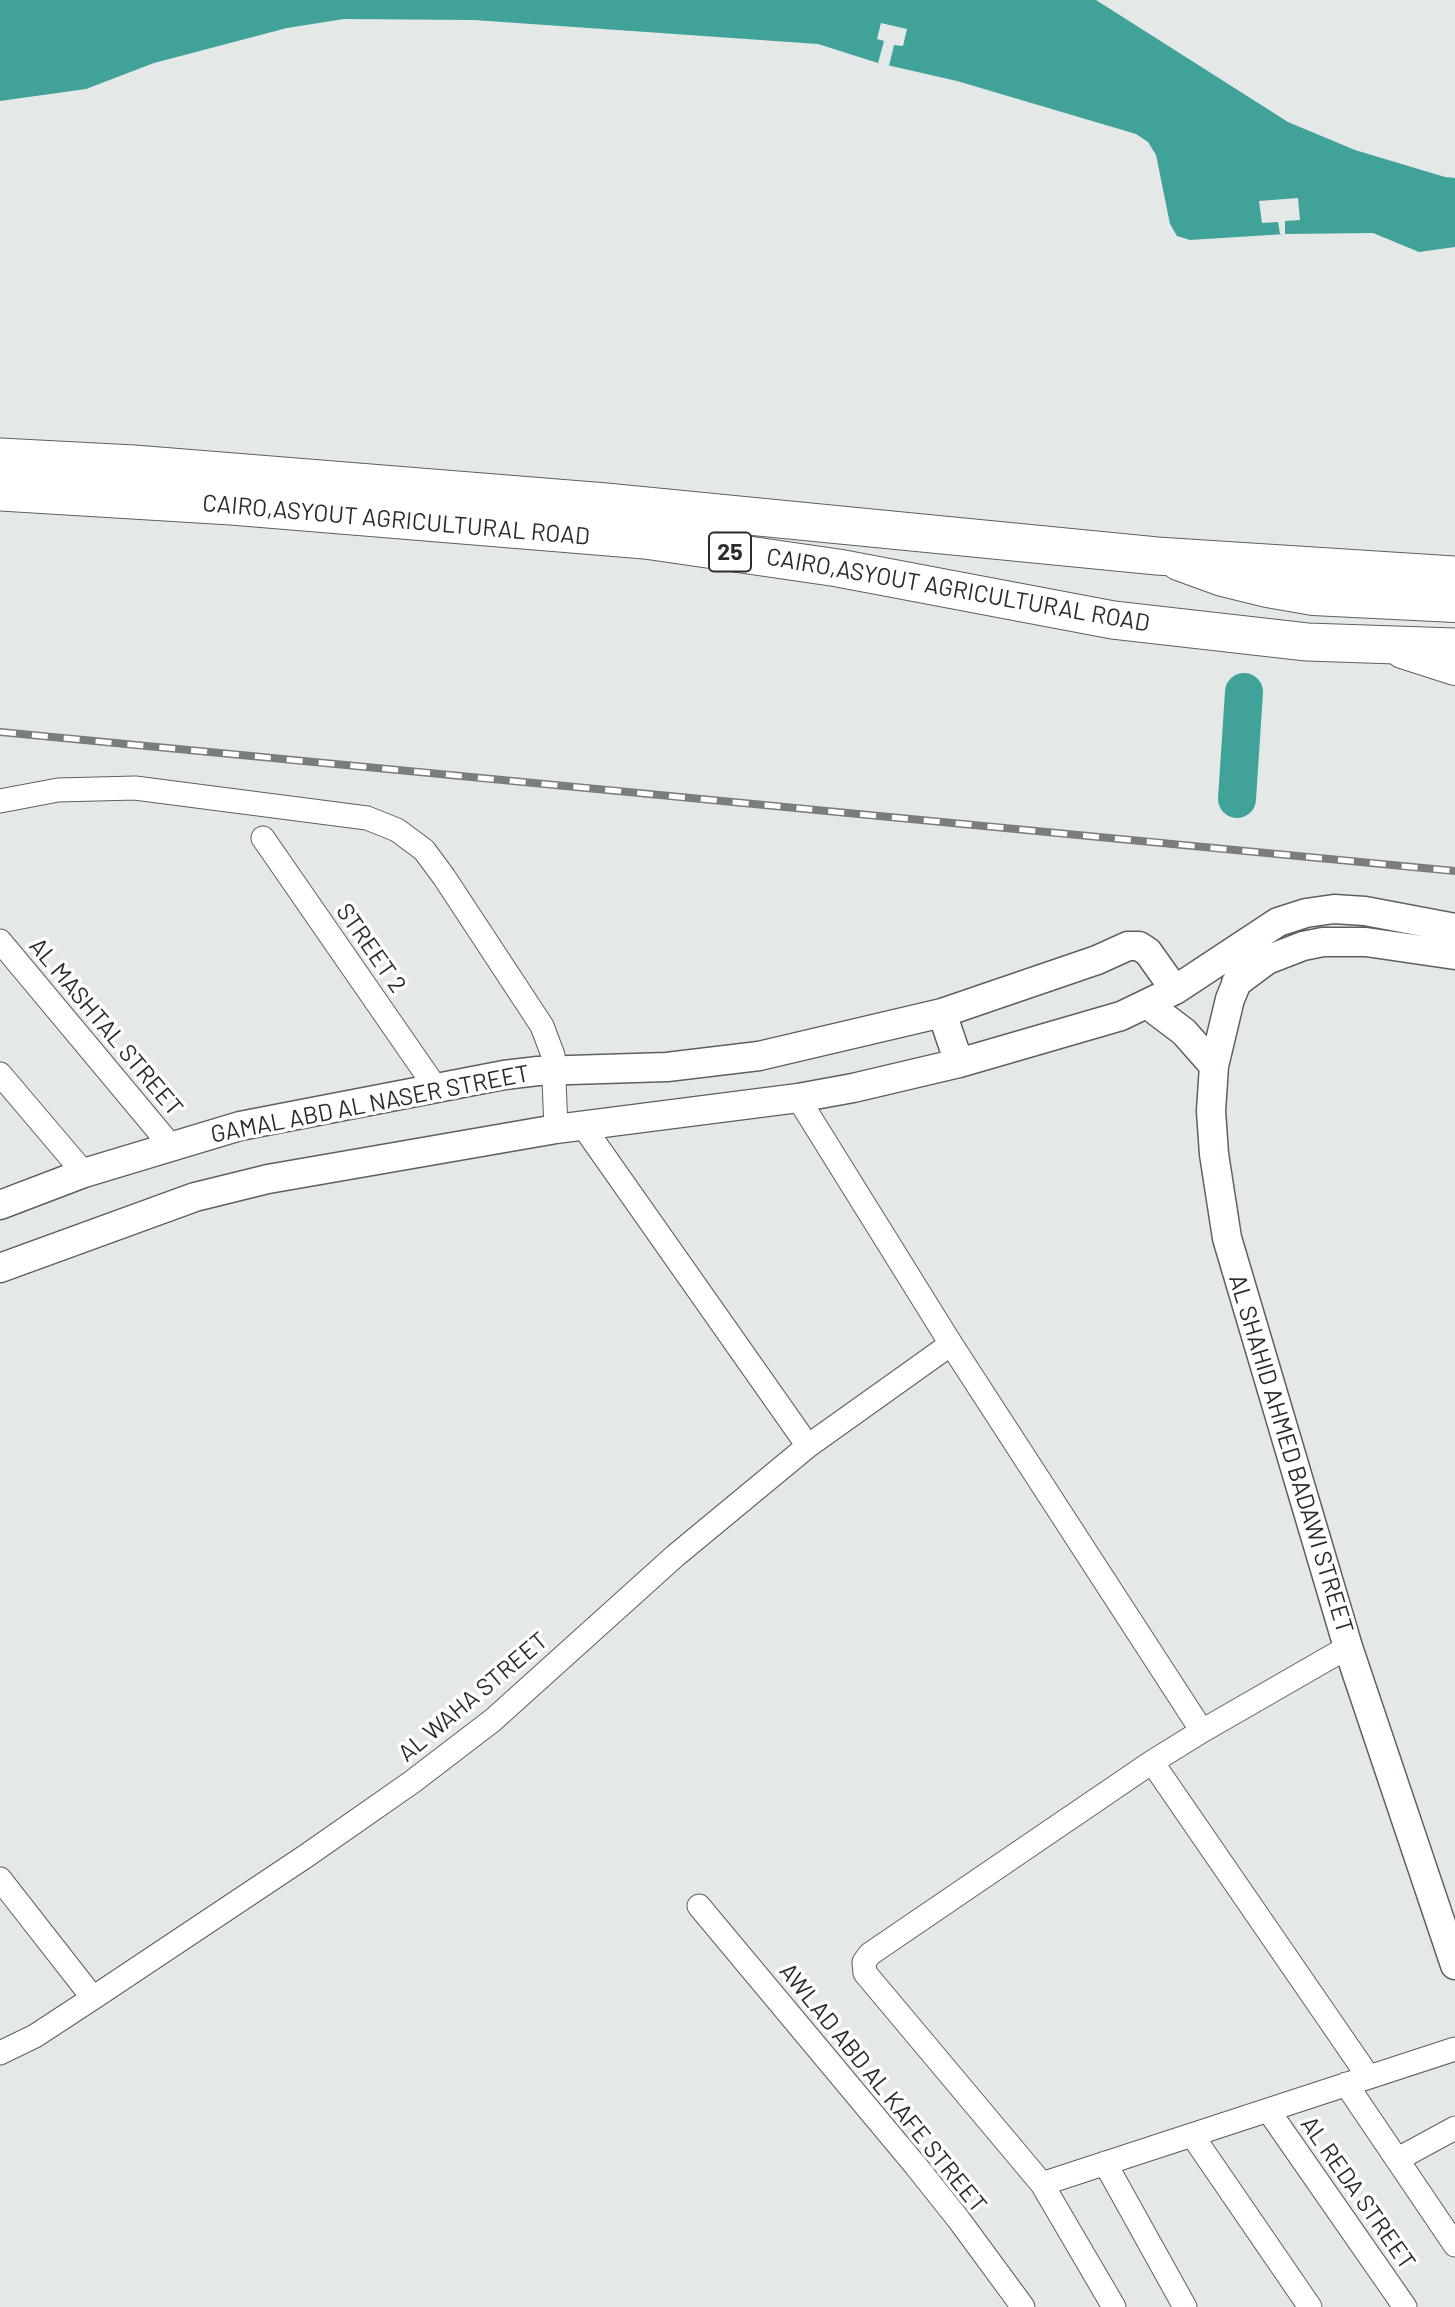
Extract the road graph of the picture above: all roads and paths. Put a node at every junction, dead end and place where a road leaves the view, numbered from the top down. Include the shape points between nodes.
1 (0, 457) edge
2 (0, 492) edge
3 (1157, 556) junction
4 (1455, 575) edge
5 (1455, 606) edge
6 (1384, 645) junction
7 (1455, 647) edge
8 (1455, 669) edge
9 (0, 801) edge
10 (263, 838) dead end
11 (1455, 928) edge
12 (1257, 935) junction
13 (0, 941) edge
14 (1455, 954) edge
15 (1236, 983) junction
16 (1175, 990) junction
17 (1147, 1004) junction
18 (942, 1013) junction
19 (959, 1063) junction
20 (1213, 1066) junction
21 (553, 1070) junction
22 (0, 1074) edge
23 (436, 1088) junction
24 (798, 1098) junction
25 (569, 1127) junction
26 (171, 1146) junction
27 (84, 1173) junction
28 (0, 1205) edge
29 (0, 1268) edge
30 (951, 1344) junction
31 (808, 1446) junction
32 (1349, 1647) junction
33 (1202, 1731) junction
34 (1152, 1762) junction
35 (0, 1879) edge
36 (699, 1906) dead end
37 (1455, 1965) edge
38 (93, 1998) junction
39 (1455, 2049) edge
40 (0, 2053) edge
41 (1368, 2076) junction
42 (1346, 2084) junction
43 (1268, 2110) junction
44 (1455, 2127) edge
45 (1192, 2136) junction
46 (1398, 2159) junction
47 (1105, 2163) junction
48 (1042, 2184) junction
49 (1455, 2245) edge
50 (1023, 2307) edge
51 (1114, 2307) edge
52 (1185, 2307) edge
53 (1310, 2307) edge
54 (1405, 2307) edge

1 - 3 highway, CAIRO,ASYOUT AGRICULTURAL ROAD / 25 via 593,500
2 - 6 highway, CAIRO,ASYOUT AGRICULTURAL ROAD / 25 via 645,540 838,568 1113,620 1241,636
3 - 4 highway, CAIRO,ASYOUT AGRICULTURAL ROAD / 25
3 - 5 main road via 1267,591
6 - 7 highway, CAIRO,ASYOUT AGRICULTURAL ROAD / 25
6 - 8 main road
9 - 21 street via 58,790 135,788 366,818 397,830 424,850 444,877 542,1026
10 - 23 street, STREET 2
11 - 12 street via 1334,909 1306,912
12 - 15 street, AL SHAHID AHMED BADAWI STREET
12 - 16 street
13 - 26 street, AL MASHTAL STREET
14 - 15 street via 1366,942 1323,942 1267,960
15 - 20 street, AL SHAHID AHMED BADAWI STREET
16 - 17 street
16 - 18 street, GAMAL ABD AL NASER STREET via 1148,952 1133,945
17 - 19 street via 1094,1025
17 - 20 street via 1184,1032
18 - 19 street
18 - 21 street, GAMAL ABD AL NASER STREET via 759,1056 667,1067
19 - 24 street
20 - 32 street, AL SHAHID AHMED BADAWI STREET via 1214,1154 1227,1238
21 - 23 street, GAMAL ABD AL NASER STREET
21 - 25 street
22 - 27 street
23 - 26 street, GAMAL ABD AL NASER STREET via 240,1126
24 - 25 street
24 - 30 street
25 - 29 street via 268,1178 195,1197
25 - 31 street
26 - 27 street, GAMAL ABD AL NASER STREET
27 - 28 street, GAMAL ABD AL NASER STREET
30 - 31 street, AL WAHA STREET
30 - 33 street
31 - 38 street, AL WAHA STREET via 675,1556 493,1720 306,1856
32 - 33 street
32 - 37 street, AL SHAHID AHMED BADAWI STREET
33 - 34 street
34 - 41 street
34 - 48 street via 864,1962 865,1973
35 - 38 street
36 - 50 street, AWLAD ABD AL KAFE STREET via 916,2166
38 - 40 street, AL WAHA STREET
39 - 41 street
41 - 42 street
42 - 43 street
42 - 46 street
43 - 45 street
43 - 54 street, AL REDA STREET
44 - 46 street
45 - 47 street
45 - 53 street
46 - 49 street
47 - 48 street
47 - 52 street
48 - 51 street

